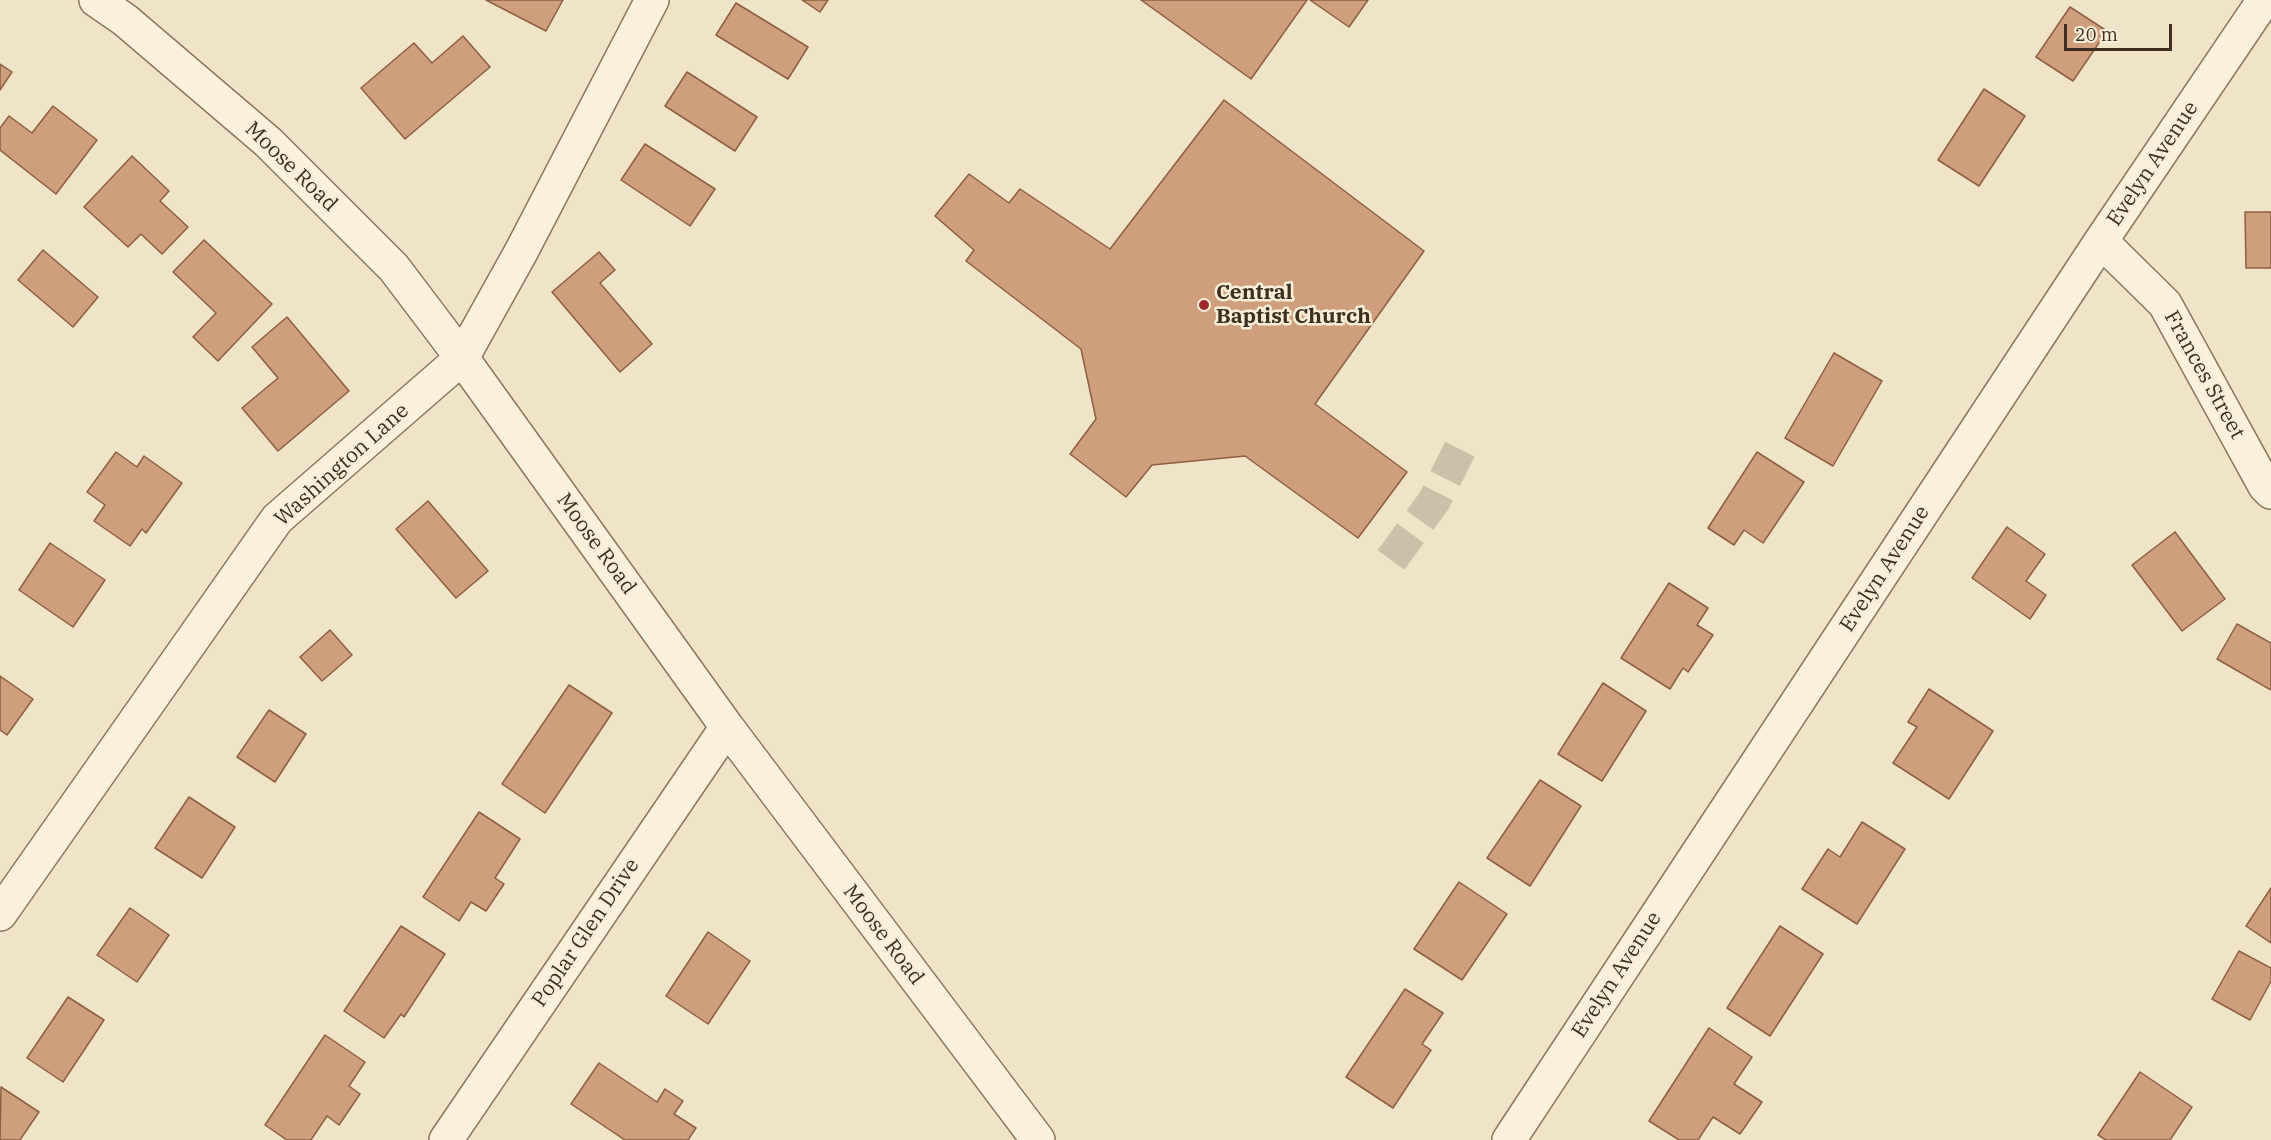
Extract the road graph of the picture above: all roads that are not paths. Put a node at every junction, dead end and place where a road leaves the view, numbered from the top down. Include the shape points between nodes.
1 (96, 0) edge
2 (652, 0) edge
3 (2264, 0) edge
4 (2101, 241) junction
5 (462, 358) junction
6 (2271, 492) edge
7 (727, 727) junction
8 (0, 914) edge
9 (446, 1140) edge
10 (1038, 1140) edge
11 (1509, 1140) edge

1 - 5 street, Moose Road via 125,20 268,142 394,268
2 - 5 street, Washington Lane
3 - 4 street, Evelyn Avenue
4 - 6 street, Frances Street via 2165,304
4 - 11 street, Evelyn Avenue
5 - 7 street, Moose Road
5 - 8 street, Washington Lane via 277,519
7 - 9 street, Poplar Glen Drive
7 - 10 street, Moose Road

